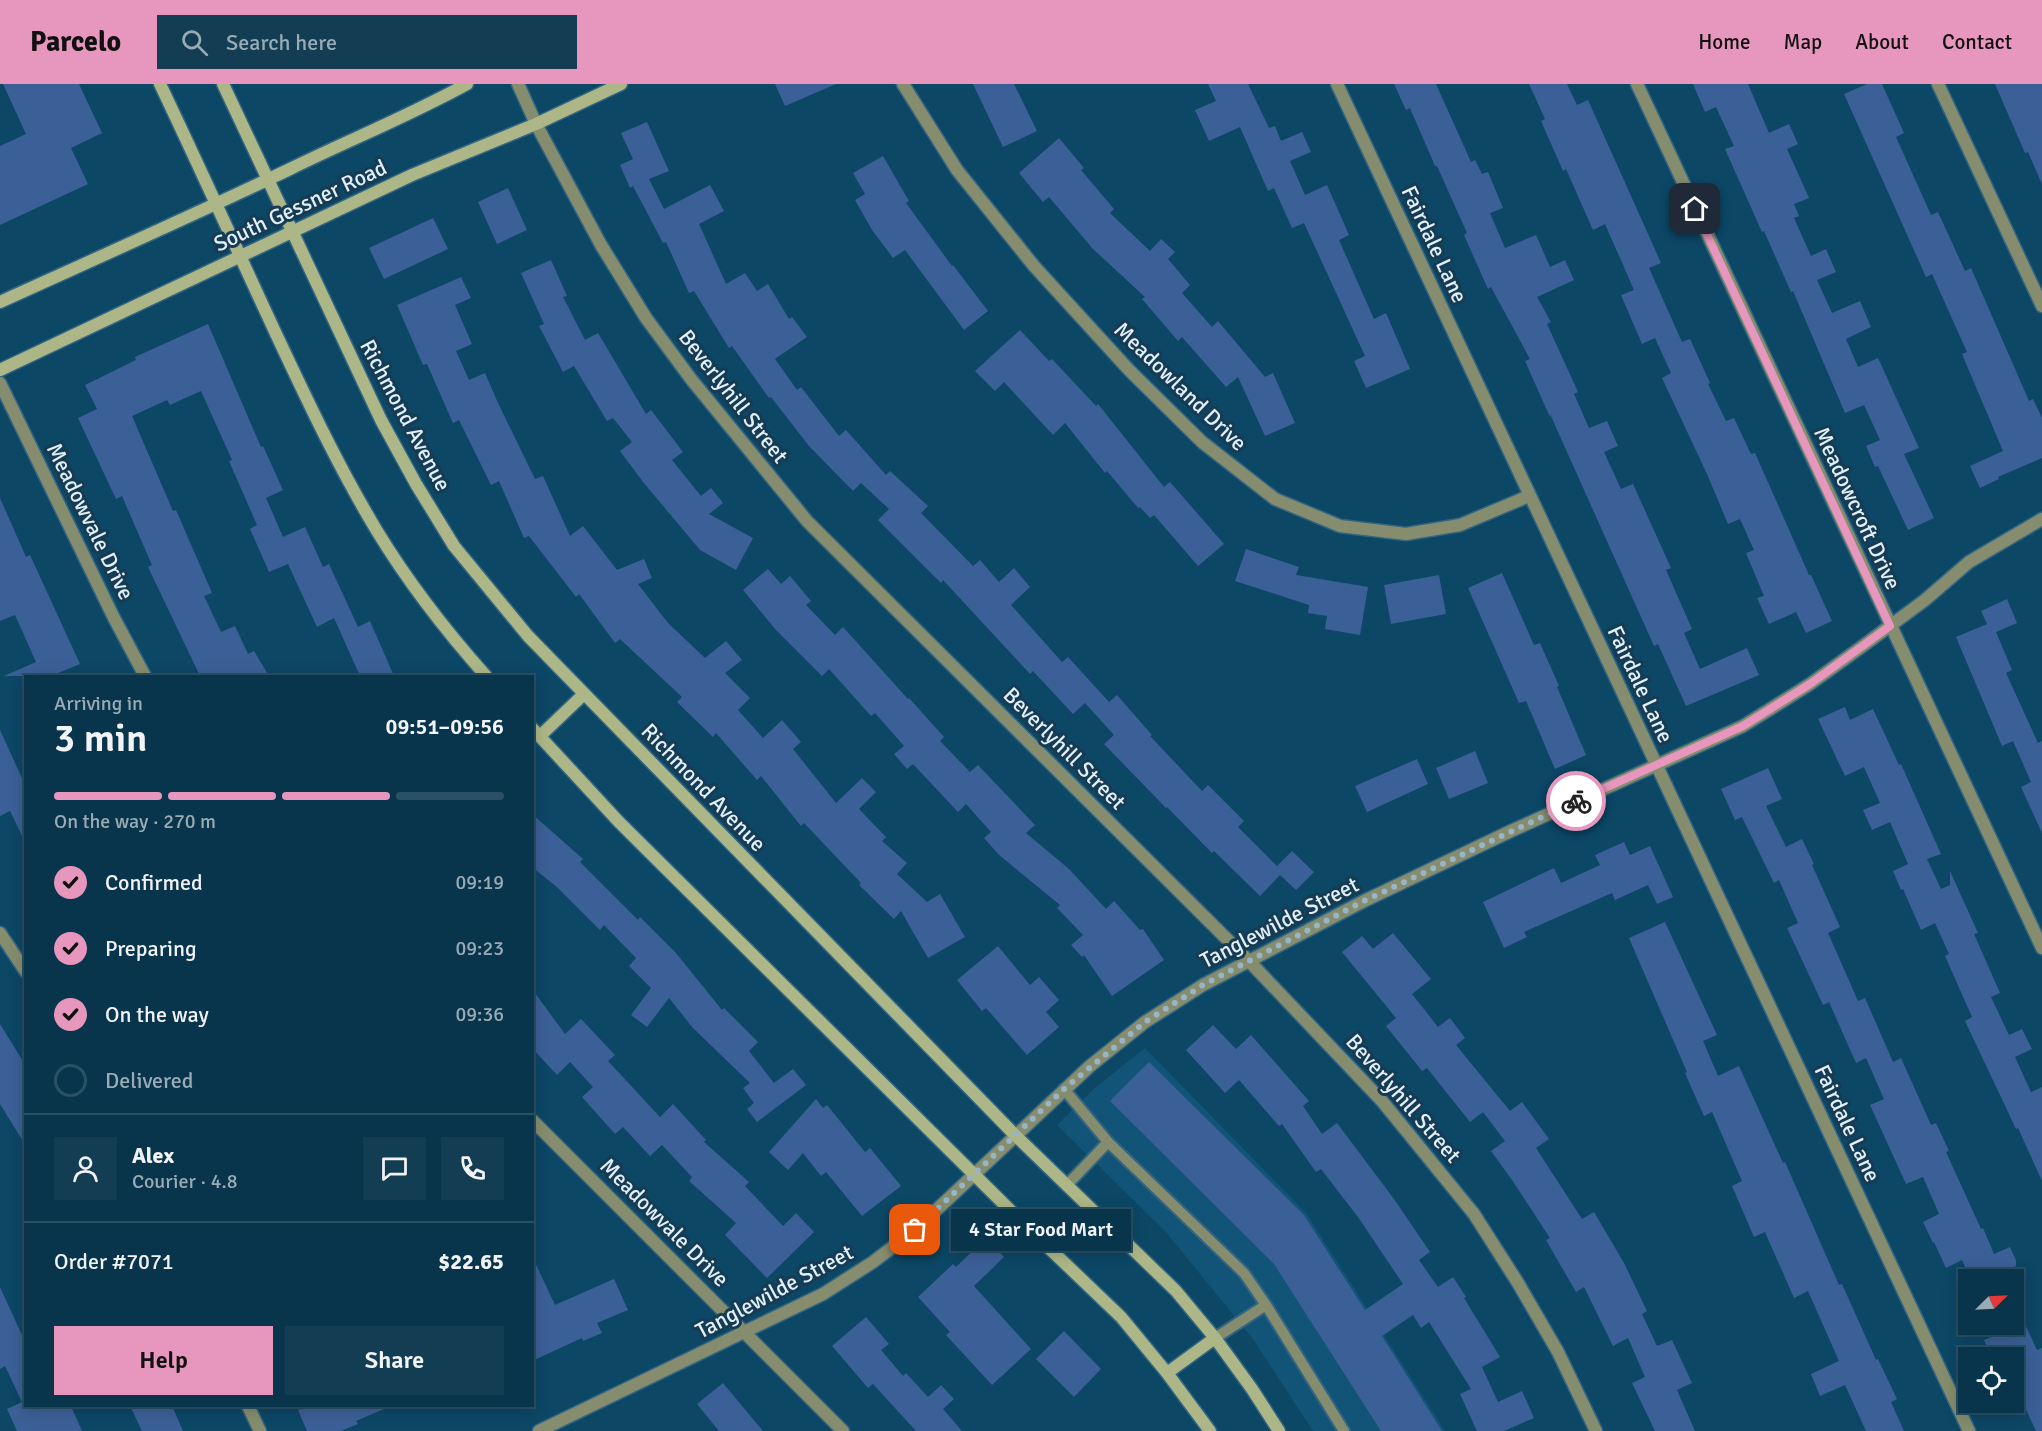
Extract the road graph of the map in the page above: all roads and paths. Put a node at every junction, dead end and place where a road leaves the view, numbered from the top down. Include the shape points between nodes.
1 (160, 84) edge
2 (223, 84) edge
3 (466, 84) edge
4 (518, 84) edge
5 (621, 84) edge
6 (903, 84) edge
7 (1337, 84) edge
8 (1637, 84) edge
9 (1938, 84) edge
10 (536, 124) junction
11 (268, 180) junction
12 (217, 204) junction
13 (293, 232) junction
14 (240, 256) junction
15 (0, 302) edge
16 (2042, 306) edge
17 (0, 370) edge
18 (0, 383) edge
19 (1529, 495) junction
20 (2042, 519) edge
21 (1890, 626) junction
22 (144, 675) edge
23 (485, 675) edge
24 (584, 694) junction
25 (536, 732) edge
26 (1656, 765) junction
27 (0, 933) edge
28 (2042, 948) edge
29 (1248, 960) junction
30 (24, 969) edge
31 (1064, 1089) junction
32 (534, 1122) edge
33 (1015, 1135) junction
34 (1108, 1143) junction
35 (973, 1174) junction
36 (1066, 1185) junction
37 (1266, 1305) junction
38 (745, 1332) junction
39 (1215, 1338) junction
40 (1167, 1373) junction
41 (248, 1407) edge
42 (543, 1430) edge
43 (260, 1431) edge
44 (843, 1431) edge
45 (1210, 1431) edge
46 (1279, 1431) edge
47 (1344, 1431) edge
48 (1596, 1431) edge
49 (1969, 1431) edge

1 - 12 main road
2 - 11 main road, Richmond Avenue
3 - 11 main road, South Gessner Road via 426,107
4 - 10 street, Beverlyhill Street
5 - 10 main road, South Gessner Road
6 - 19 street, Meadowland Drive via 957,170 1034,267 1202,442 1275,499 1340,526 1406,534 1460,525
7 - 19 street, Fairdale Lane
8 - 21 street, Meadowcroft Drive
9 - 16 street
10 - 13 main road, South Gessner Road via 412,175
10 - 29 street, Beverlyhill Street via 601,245 646,318 807,521
11 - 12 main road, South Gessner Road
11 - 13 main road, Richmond Avenue
12 - 14 main road
12 - 15 main road, South Gessner Road
13 - 14 main road, South Gessner Road
13 - 24 main road, Richmond Avenue via 381,420 454,546 528,636
14 - 17 main road, South Gessner Road
14 - 23 main road via 330,446 377,531 454,640
18 - 22 street, Meadowvale Drive
19 - 26 street, Fairdale Lane
20 - 21 street, Tanglewilde Street via 1969,562
21 - 26 street, Tanglewilde Street via 1743,726
21 - 28 street, Meadowcroft Drive
24 - 25 main road
24 - 33 main road, Richmond Avenue
25 - 35 main road via 619,822
26 - 29 street, Tanglewilde Street via 1364,901
26 - 49 street, Fairdale Lane
27 - 30 street
29 - 31 street, Tanglewilde Street via 1145,1022
29 - 48 street, Beverlyhill Street via 1382,1101 1474,1214 1558,1352
31 - 33 street, Tanglewilde Street
31 - 34 lane
32 - 38 street, Meadowvale Drive
33 - 35 street, Tanglewilde Street
33 - 36 main road, Richmond Avenue
34 - 36 lane
34 - 37 lane via 1244,1273
35 - 38 street, Tanglewilde Street via 915,1230 873,1262 823,1294
35 - 40 main road via 1121,1317
36 - 39 main road, Richmond Avenue via 1176,1291
37 - 39 lane
37 - 47 lane
38 - 42 street, Tanglewilde Street
38 - 44 street, Meadowvale Drive
39 - 40 main road
39 - 46 main road, Richmond Avenue
40 - 45 main road
41 - 43 street

